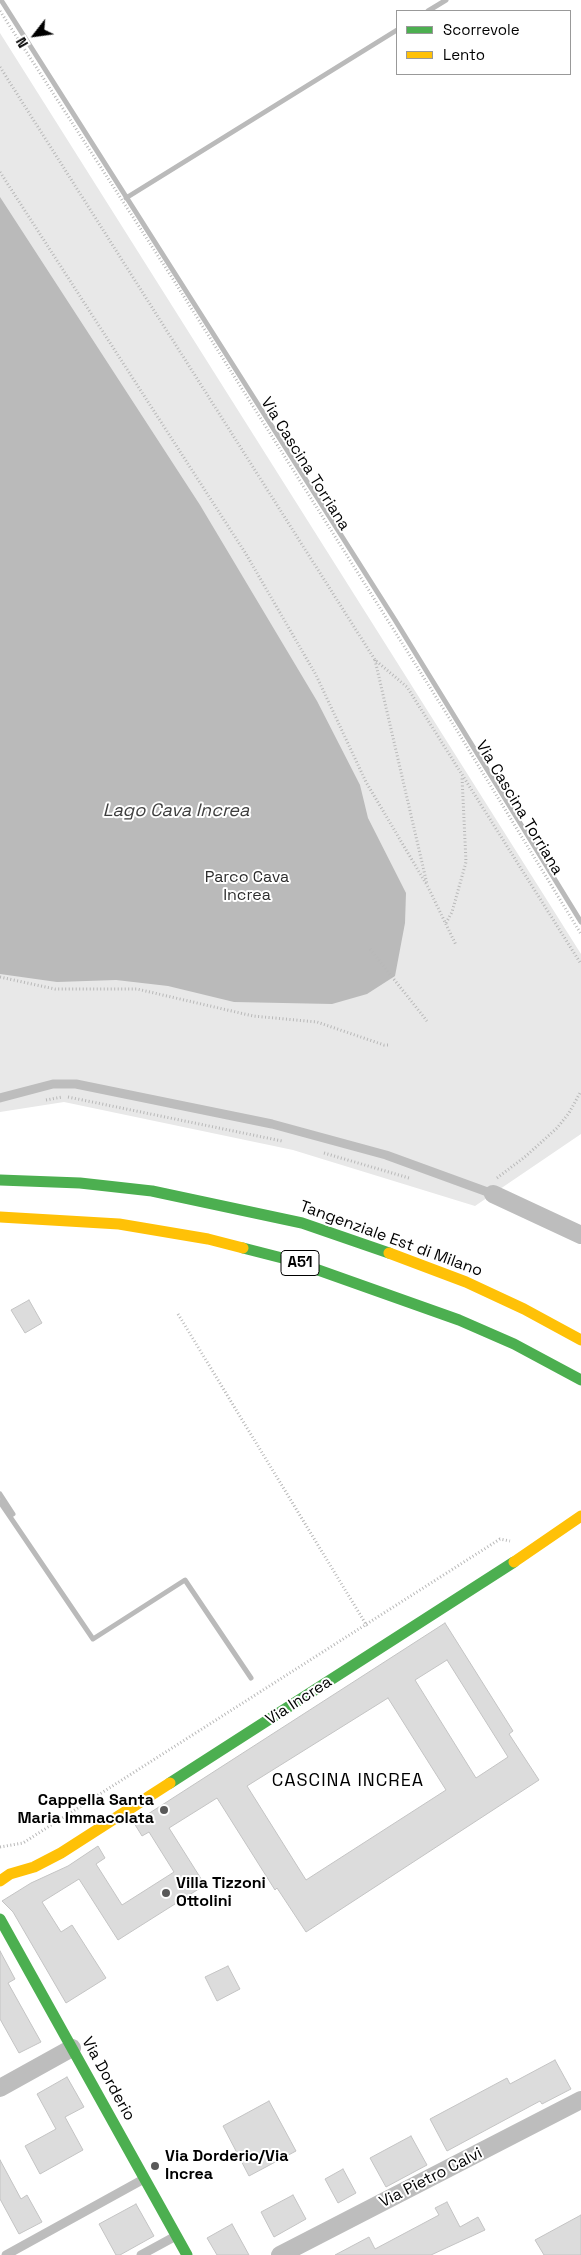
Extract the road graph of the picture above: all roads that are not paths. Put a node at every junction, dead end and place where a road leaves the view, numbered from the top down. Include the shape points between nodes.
1 (0, 1098) edge
2 (0, 1180) edge
3 (494, 1187) joint
4 (0, 1217) edge
5 (581, 1235) edge
6 (581, 1340) edge
7 (581, 1380) edge
8 (581, 1516) edge
9 (4, 1875) edge
10 (0, 1919) edge
11 (72, 2048) junction
12 (0, 2088) edge
13 (581, 2100) edge
14 (145, 2179) junction
15 (176, 2236) junction
16 (6, 2255) edge
17 (141, 2255) edge
18 (187, 2255) edge
19 (280, 2255) edge

1 - 3 lane via 53,1084 76,1084 282,1127
2 - 6 main road, Tangenziale Est di Milano / A51 via 80,1183 152,1191 302,1223 379,1248 466,1282
3 - 5 street
4 - 7 main road, A51 via 119,1224 208,1239 290,1260 459,1320 514,1344
8 - 9 main road, Via Increa via 61,1854 34,1867
10 - 11 main road, Via Dorderio
11 - 12 street
11 - 14 main road, Via Dorderio
13 - 19 street, Via Pietro Calvi
14 - 15 main road, Via Dorderio
14 - 16 lane
15 - 17 lane
15 - 18 main road, Via Dorderio

